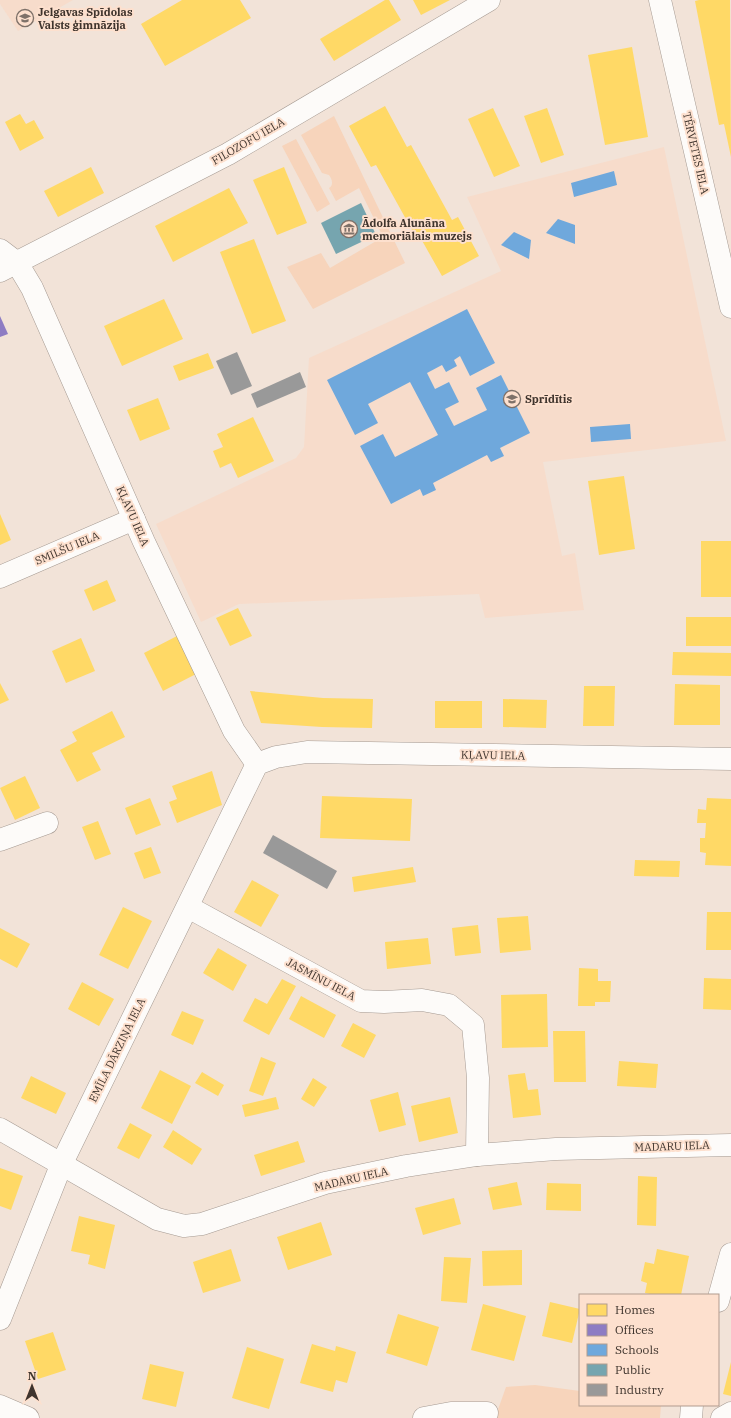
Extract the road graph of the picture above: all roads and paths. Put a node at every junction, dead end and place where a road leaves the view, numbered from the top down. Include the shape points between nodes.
1 (489, 0) edge
2 (660, 0) edge
3 (0, 250) edge
4 (9, 267) edge
5 (731, 307) edge
6 (134, 519) junction
7 (0, 577) edge
8 (731, 759) edge
9 (257, 764) junction
10 (46, 823) dead end
11 (0, 840) edge
12 (188, 907) junction
13 (0, 1128) edge
14 (731, 1144) edge
15 (477, 1155) junction
16 (62, 1163) junction
17 (731, 1254) edge
18 (719, 1297) edge
19 (0, 1319) edge
20 (0, 1406) edge
21 (692, 1406) edge
22 (487, 1413) dead end
23 (731, 1413) edge
24 (28, 1418) edge
25 (424, 1418) edge
26 (690, 1418) edge
27 (722, 1418) edge

1 - 4 street, FILOZOFU IELA via 228,154
2 - 5 street, TĒRVETES IELA
3 - 4 street
4 - 6 street, KĻAVU IELA via 32,288
6 - 7 street, SMILŠU IELA
6 - 9 street, KĻAVU IELA via 234,731
8 - 9 street, KĻAVU IELA via 307,752 276,757
9 - 12 street, EMĪLA DĀRZIŅA IELA
10 - 11 street
12 - 15 street, JASMĪNU IELA via 361,1000 422,1000 449,1005 473,1025 478,1078
12 - 16 street, EMĪLA DĀRZIŅA IELA
13 - 16 street, MADARU IELA
14 - 15 street, MADARU IELA via 556,1149
15 - 16 street, MADARU IELA via 406,1166 325,1183 202,1224 184,1226 157,1219
16 - 19 street, EMĪLA DĀRZIŅA IELA
17 - 18 street
20 - 24 street
21 - 26 street
22 - 25 street via 452,1413
23 - 27 street

